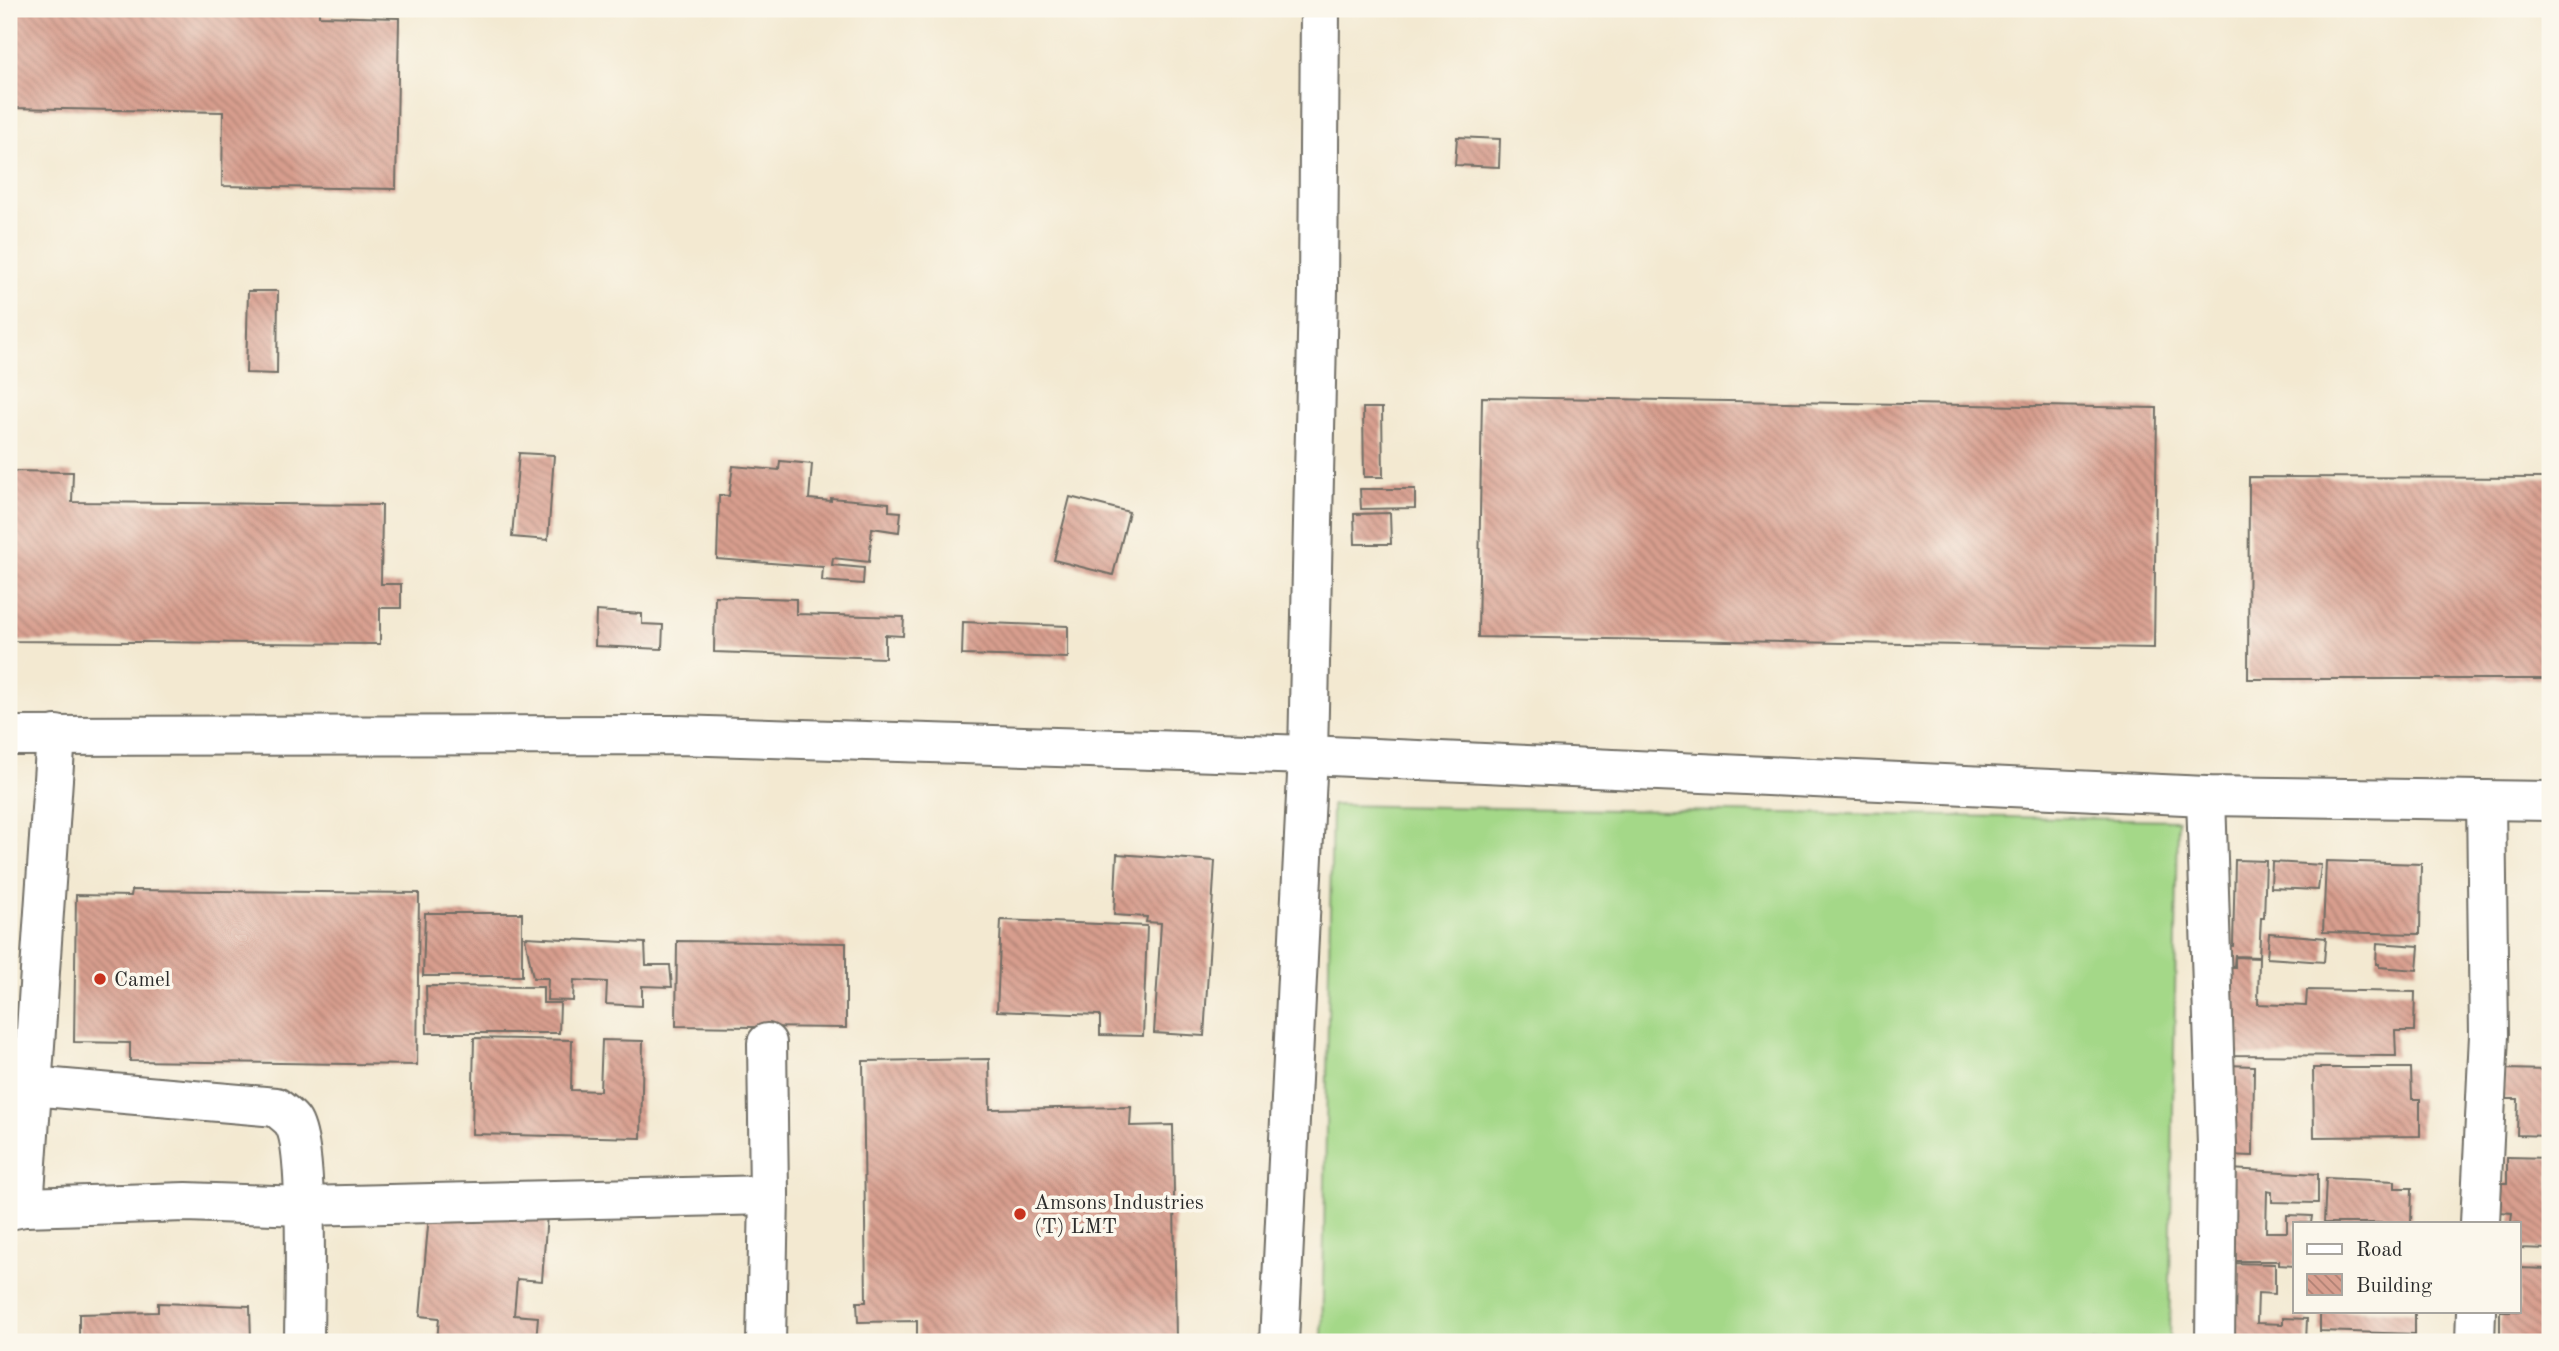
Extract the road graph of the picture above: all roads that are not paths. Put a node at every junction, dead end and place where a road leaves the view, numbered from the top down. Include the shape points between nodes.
1 (1320, 9) edge
2 (56, 735) junction
3 (9, 736) edge
4 (1308, 755) junction
5 (2206, 796) junction
6 (2486, 800) junction
7 (2550, 800) edge
8 (767, 1043) dead end
9 (31, 1086) junction
10 (769, 1195) junction
11 (303, 1206) junction
12 (17, 1209) edge
13 (2480, 1222) edge
14 (2476, 1312) edge
15 (304, 1342) edge
16 (766, 1342) edge
17 (1279, 1342) edge
18 (2215, 1342) edge
19 (2474, 1342) edge

1 - 4 street
2 - 3 street
2 - 4 street via 678,735
2 - 9 street
4 - 5 street
4 - 17 street
5 - 6 street
5 - 18 street via 2217,1146
6 - 7 street
6 - 13 street via 2489,1035
8 - 10 street
9 - 11 street via 276,1107 293,1122 300,1144
9 - 12 street
10 - 11 street
10 - 16 street
11 - 12 street via 186,1202
11 - 15 street
14 - 19 street

